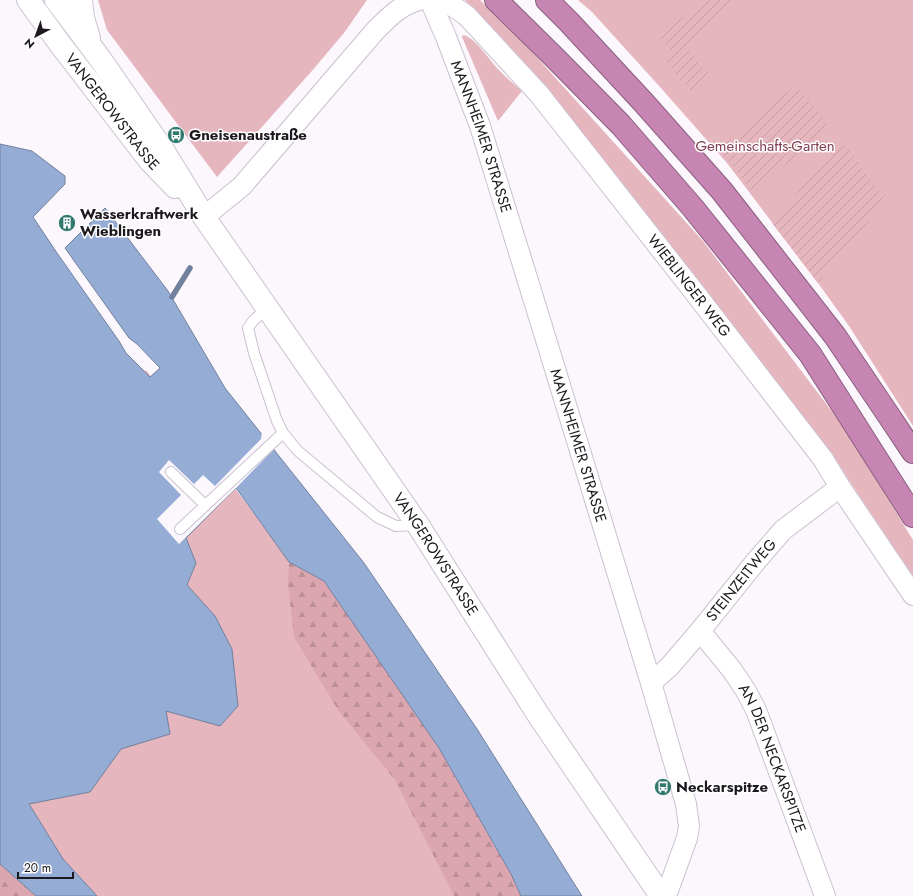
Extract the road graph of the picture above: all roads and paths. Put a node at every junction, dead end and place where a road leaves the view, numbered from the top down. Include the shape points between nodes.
1 (28, 0) edge
2 (56, 0) edge
3 (82, 0) edge
4 (419, 0) edge
5 (430, 0) edge
6 (438, 0) edge
7 (496, 0) edge
8 (547, 0) edge
9 (101, 60) junction
10 (204, 217) junction
11 (267, 308) junction
12 (283, 433) junction
13 (913, 452) edge
14 (171, 472) dead end
15 (840, 487) junction
16 (205, 505) junction
17 (913, 516) edge
18 (418, 525) junction
19 (180, 529) dead end
20 (913, 595) edge
21 (700, 631) junction
22 (651, 683) junction
23 (661, 896) edge
24 (666, 896) edge
25 (825, 896) edge

1 - 10 street, VANGEROWSTRASSE via 150,161
2 - 9 street, VANGEROWSTRASSE
3 - 9 street via 87,33 92,47
4 - 10 street via 410,2 394,13 375,31 242,186
5 - 22 street, MANNHEIMER STRASSE via 480,126
6 - 15 street, WIEBLINGER WEG via 467,16 539,94 823,459
7 - 17 highway via 621,125 693,208 810,354
8 - 13 highway via 722,191 834,336
9 - 10 street, VANGEROWSTRASSE via 163,150
10 - 11 street, VANGEROWSTRASSE
11 - 12 lane via 248,328
11 - 18 street, VANGEROWSTRASSE
12 - 16 lane
12 - 18 lane via 298,451 377,517 396,526
14 - 16 lane
15 - 20 street, WIEBLINGER WEG
15 - 21 street, STEINZEITWEG via 783,530
16 - 19 lane
18 - 23 street, VANGEROWSTRASSE via 538,716
21 - 22 street, STEINZEITWEG via 670,666
21 - 25 street, AN DER NECKARSPITZE via 732,670 756,710
22 - 24 street, MANNHEIMER STRASSE via 686,804 689,826

